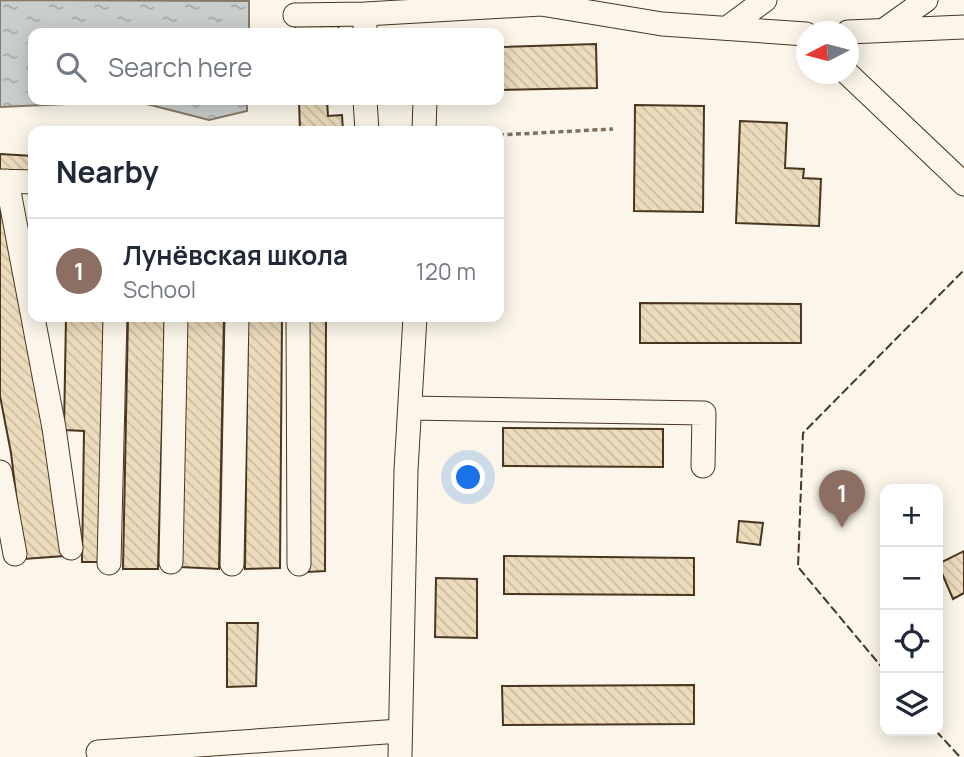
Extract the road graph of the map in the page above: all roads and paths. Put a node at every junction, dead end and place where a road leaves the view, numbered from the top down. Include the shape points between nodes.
1 (765, 0) edge
2 (926, 0) edge
3 (295, 15) dead end
4 (425, 15) edge
5 (365, 23) edge
6 (964, 27) edge
7 (727, 28) junction
8 (884, 30) junction
9 (859, 31) edge
10 (796, 33) edge
11 (859, 84) edge
12 (366, 105) edge
13 (425, 105) edge
14 (367, 126) edge
15 (424, 126) edge
16 (613, 129) dead end
17 (504, 135) edge
18 (4, 181) edge
19 (28, 182) edge
20 (964, 184) edge
21 (28, 300) edge
22 (33, 322) edge
23 (115, 322) edge
24 (176, 322) edge
25 (236, 322) edge
26 (298, 322) edge
27 (415, 322) edge
28 (410, 408) junction
29 (703, 466) dead end
30 (0, 472) edge
31 (71, 548) dead end
32 (15, 554) dead end
33 (171, 562) dead end
34 (109, 563) dead end
35 (232, 564) dead end
36 (299, 564) dead end
37 (400, 731) junction
38 (98, 752) dead end
39 (400, 757) edge

1 - 7 street
2 - 8 street
3 - 5 street
4 - 5 street
4 - 7 street via 541,4 662,24
6 - 8 street
7 - 10 street
8 - 9 street
11 - 20 street
12 - 14 street
13 - 15 street
16 - 17 path
18 - 19 street
18 - 21 street
22 - 31 street
23 - 34 street
24 - 33 street
25 - 35 street
26 - 36 street
27 - 28 street
28 - 29 street via 704,413
28 - 37 street
30 - 32 street
37 - 38 street
37 - 39 street

